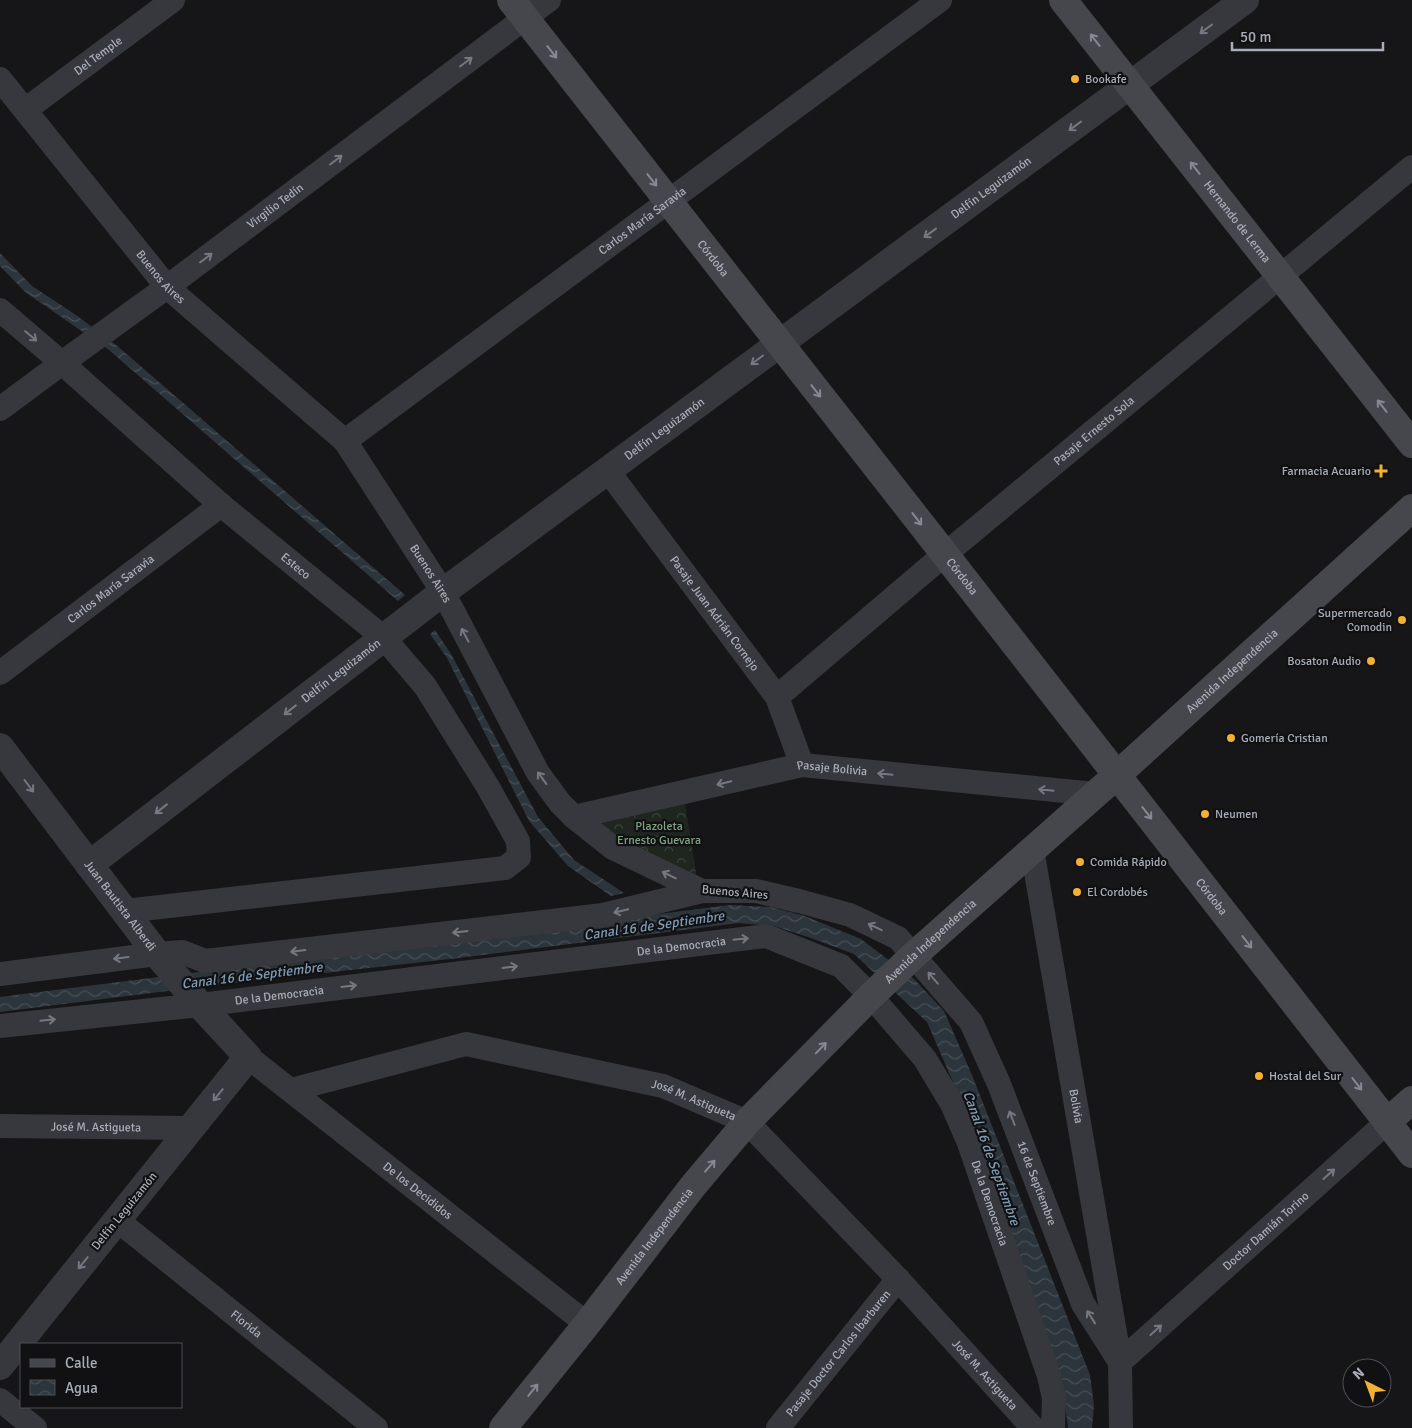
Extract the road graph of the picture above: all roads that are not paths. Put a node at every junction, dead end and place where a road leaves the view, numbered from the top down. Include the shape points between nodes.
1 (172, 0) edge
2 (549, 0) edge
3 (940, 0) edge
4 (1063, 0) edge
5 (1245, 0) edge
6 (518, 9) edge
7 (0, 79) edge
8 (1131, 85) junction
9 (25, 110) junction
10 (1412, 167) edge
11 (668, 201) junction
12 (1279, 276) junction
13 (167, 287) junction
14 (0, 310) edge
15 (779, 343) junction
16 (71, 356) junction
17 (0, 410) edge
18 (345, 441) junction
19 (1412, 444) edge
20 (608, 471) junction
21 (221, 505) junction
22 (1412, 508) edge
23 (945, 554) junction
24 (443, 592) junction
25 (384, 638) junction
26 (0, 673) edge
27 (777, 697) junction
28 (0, 747) edge
29 (802, 765) junction
30 (1117, 775) junction
31 (1095, 794) junction
32 (574, 817) junction
33 (1032, 849) junction
34 (89, 864) junction
35 (702, 891) junction
36 (125, 911) junction
37 (157, 954) junction
38 (914, 955) junction
39 (0, 974) edge
40 (871, 996) junction
41 (200, 1005) junction
42 (0, 1026) edge
43 (248, 1057) junction
44 (291, 1090) junction
45 (1412, 1100) edge
46 (747, 1122) junction
47 (1387, 1122) junction
48 (0, 1126) edge
49 (191, 1128) junction
50 (1412, 1154) edge
51 (117, 1220) junction
52 (898, 1279) junction
53 (587, 1324) junction
54 (1120, 1362) junction
55 (0, 1366) edge
56 (0, 1400) edge
57 (35, 1428) edge
58 (376, 1428) edge
59 (503, 1428) edge
60 (778, 1428) edge
61 (1034, 1428) edge
62 (1053, 1428) edge
63 (1121, 1428) edge

1 - 9 street, Del Temple
2 - 6 street, Virgilio Tedín
3 - 11 street, Carlos María Saravia
8 -> 4 main road, Hernando de Lerma
5 -> 8 street, Delfín Leguizamón
6 -> 11 main road, Córdoba
13 -> 6 street, Virgilio Tedín
7 - 9 street, Buenos Aires
12 -> 8 main road, Hernando de Lerma
8 -> 15 street, Delfín Leguizamón
9 - 13 street, Buenos Aires
10 - 12 street, Pasaje Ernesto Sola
11 - 15 main road, Córdoba
11 - 18 street, Carlos María Saravia
19 -> 12 main road, Hernando de Lerma
12 - 23 street, Pasaje Ernesto Sola
13 - 16 street, Virgilio Tedín
13 - 18 street, Buenos Aires
14 -> 16 street, Esteco
15 -> 20 street, Delfín Leguizamón
15 -> 23 main road, Córdoba
16 - 17 street, Virgilio Tedín
16 - 21 street, Esteco
18 - 24 street, Buenos Aires
20 - 24 street, Delfín Leguizamón
20 - 27 street, Pasaje Juan Adrián Cornejo
21 - 25 street, Esteco
21 - 26 street, Carlos María Saravia
22 - 30 main road, Avenida Independencia
23 - 27 street, Pasaje Ernesto Sola
23 - 30 main road, Córdoba
24 - 25 street, Delfín Leguizamón
32 -> 24 street, Buenos Aires via 538,773
25 -> 34 street, Delfín Leguizamón
25 - 36 street, Esteco via 425,686 488,787 518,841 519,857 504,868
27 - 29 street, Pasaje Juan Adrián Cornejo
28 -> 34 street, Juan Bautista Alberdi
31 -> 29 street, Pasaje Bolivia
29 -> 32 street, Pasaje Bolivia
30 - 31 main road, Avenida Independencia
30 -> 47 main road, Córdoba
31 - 33 main road, Avenida Independencia
35 -> 32 street, Buenos Aires via 613,848
33 - 38 main road, Avenida Independencia
33 - 54 street, Bolivia
34 - 36 street, Juan Bautista Alberdi
35 -> 37 street via 603,915 205,962 182,952
38 -> 35 street, Buenos Aires via 898,938 850,915 756,891
36 - 37 street, Juan Bautista Alberdi
37 -> 39 street
37 - 41 street, Juan Bautista Alberdi
38 - 40 main road, Avenida Independencia
54 -> 38 street, 16 de Septiembre via 1083,1304 999,1084 971,1022
41 -> 40 street, De la Democracia via 766,936 841,966
46 -> 40 main road, Avenida Independencia
40 - 62 street, De la Democracia via 925,1059 952,1104 969,1143 1049,1376 1054,1398
42 -> 41 street, De la Democracia
41 - 43 street, Juan Bautista Alberdi
43 - 44 street, De los Decididos
43 -> 49 street, Delfín Leguizamón
44 - 46 street, José M. Astigueta via 466,1044 662,1086
44 - 53 street, De los Decididos
45 - 47 main road, Doctor Damián Torino
46 - 52 street, José M. Astigueta
53 -> 46 main road, Avenida Independencia via 693,1186
47 - 50 main road, Córdoba
54 -> 47 street, Doctor Damián Torino
48 - 49 street, José M. Astigueta
49 - 51 street, Delfín Leguizamón
51 -> 55 street, Delfín Leguizamón
51 - 58 street, Florida
52 - 60 street, Pasaje Doctor Carlos Ibarburen
52 - 61 street, José M. Astigueta
59 -> 53 main road, Avenida Independencia
54 - 63 street
56 - 57 street

